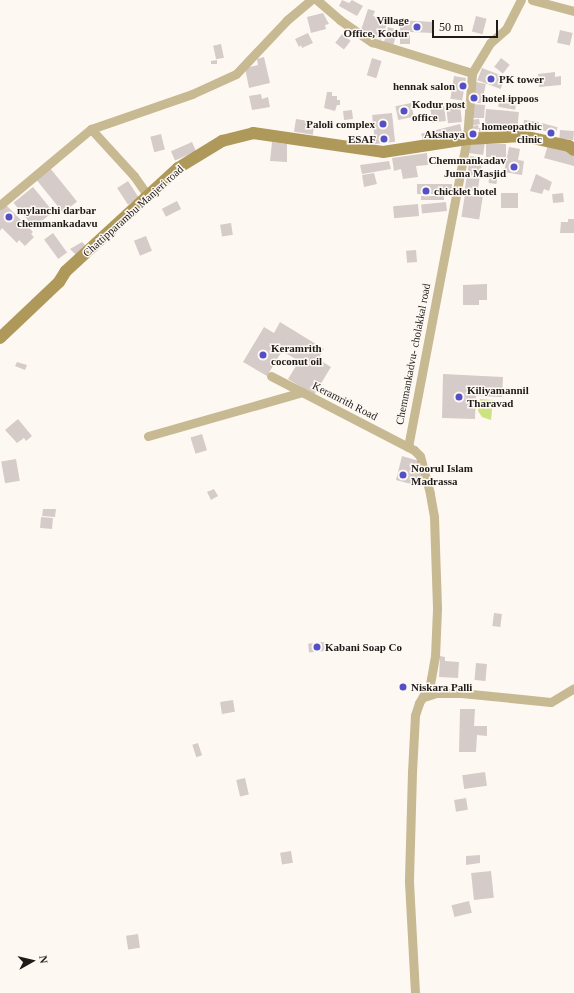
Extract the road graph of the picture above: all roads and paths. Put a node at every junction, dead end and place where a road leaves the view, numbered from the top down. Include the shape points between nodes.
1 (311, 0) edge
2 (317, 0) edge
3 (521, 0) edge
4 (532, 0) edge
5 (574, 11) edge
6 (472, 73) junction
7 (91, 129) junction
8 (467, 139) junction
9 (574, 150) edge
10 (148, 196) junction
11 (0, 205) edge
12 (0, 338) edge
13 (271, 376) dead end
14 (302, 392) junction
15 (148, 436) dead end
16 (408, 447) junction
17 (574, 688) edge
18 (424, 697) junction
19 (415, 993) edge

1 - 7 street via 287,20 236,74 192,94
2 - 6 street via 346,25 372,42
3 - 6 street via 506,29 490,43
4 - 5 street
6 - 8 street, Chemmankadvu- cholakkal road
7 - 10 street via 134,176
7 - 11 street
8 - 9 main road, Chattipparambu Manjeri road via 523,136 564,144
8 - 10 main road, Chattipparambu Manjeri road via 383,152 254,133 238,135 222,141 178,168
8 - 16 street, Chemmankadvu- cholakkal road
10 - 12 main road, Chattipparambu Manjeri road via 66,271 59,282
13 - 14 street, Keramrith Road
14 - 15 street
14 - 16 street, Keramrith Road
16 - 18 street via 420,456 434,517 437,609 435,656 430,684
17 - 18 street via 552,702 461,693 436,693
18 - 19 street via 419,702 415,715 412,772 409,882

